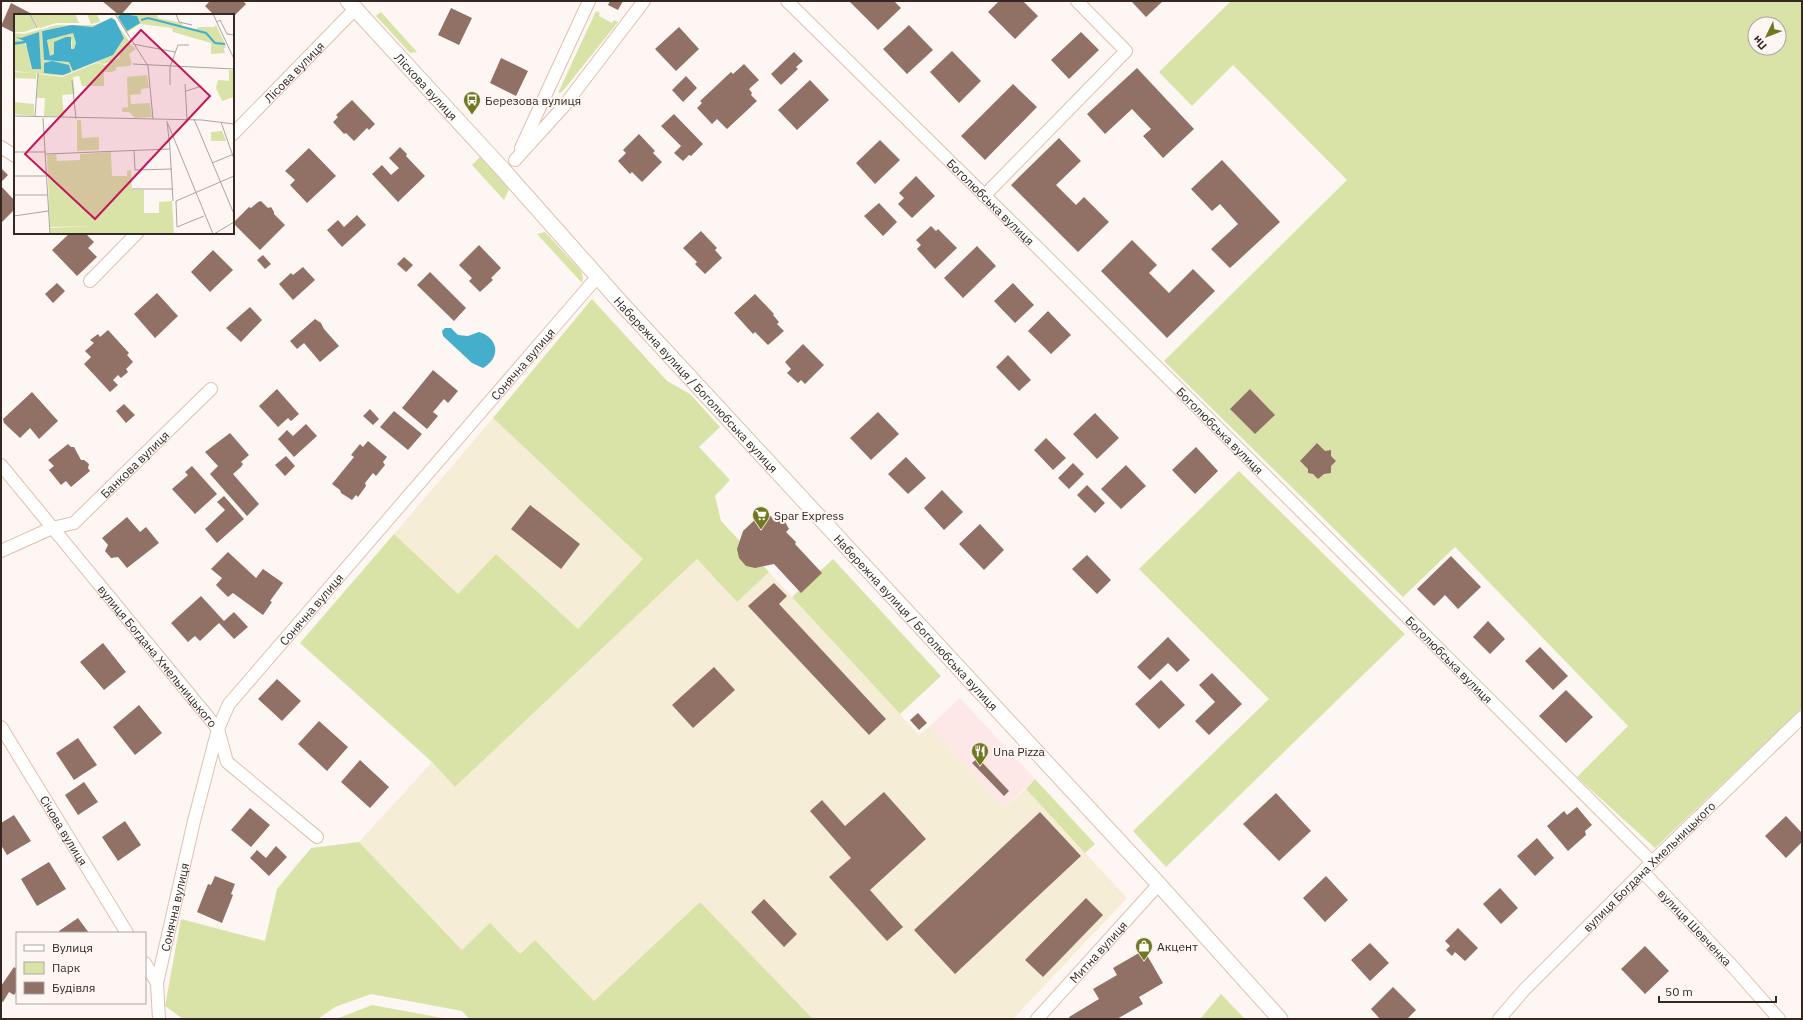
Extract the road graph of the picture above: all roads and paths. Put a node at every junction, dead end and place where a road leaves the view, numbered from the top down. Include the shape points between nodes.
1 (589, 1) edge
2 (644, 1) edge
3 (787, 1) edge
4 (1077, 1) edge
5 (351, 5) edge
6 (234, 133) edge
7 (1, 147) edge
8 (14, 155) edge
9 (515, 160) junction
10 (505, 172) junction
11 (984, 196) junction
12 (136, 234) edge
13 (598, 276) junction
14 (90, 281) dead end
15 (211, 389) dead end
16 (1, 465) edge
17 (52, 528) junction
18 (1, 552) edge
19 (1802, 717) edge
20 (1, 727) edge
21 (218, 729) junction
22 (317, 837) dead end
23 (1652, 862) junction
24 (1643, 872) junction
25 (1159, 884) junction
26 (126, 932) edge
27 (146, 965) edge
28 (157, 983) junction
29 (158, 1014) edge
30 (1037, 1019) edge
31 (1280, 1019) edge
32 (1499, 1019) edge
33 (1779, 1019) edge

1 - 9 street
2 - 9 street via 564,106
3 - 11 street, Боголюбська вулиця
4 - 11 street via 1126,51
5 - 6 street, Лісова вулиця
5 - 10 street, Ліскова вулиця
7 - 8 street
9 - 10 street
10 - 13 street, Набережна вулиця / Боголюбська вулиця
11 - 23 street, Боголюбська вулиця
12 - 14 street
13 - 21 street, Сонячна вулиця via 229,704
13 - 25 street, Набережна вулиця / Боголюбська вулиця
15 - 17 street, Банкова вулиця via 74,523
16 - 17 street, вулиця Богдана Хмельницького
17 - 18 street, Банкова вулиця
17 - 21 street, вулиця Богдана Хмельницького
19 - 23 street, вулиця Богдана Хмельницького
20 - 26 street, Січова вулиця
21 - 22 street, вулиця Богдана Хмельницького via 227,762
21 - 28 street, Сонячна вулиця
23 - 24 street, вулиця Богдана Хмельницького
24 - 32 street, вулиця Богдана Хмельницького via 1525,989
24 - 33 street, вулиця Шевченка
25 - 30 street, Митна вулиця
25 - 31 street, Набережна вулиця / Боголюбська вулиця
27 - 28 street
28 - 29 street, Сонячна вулиця

